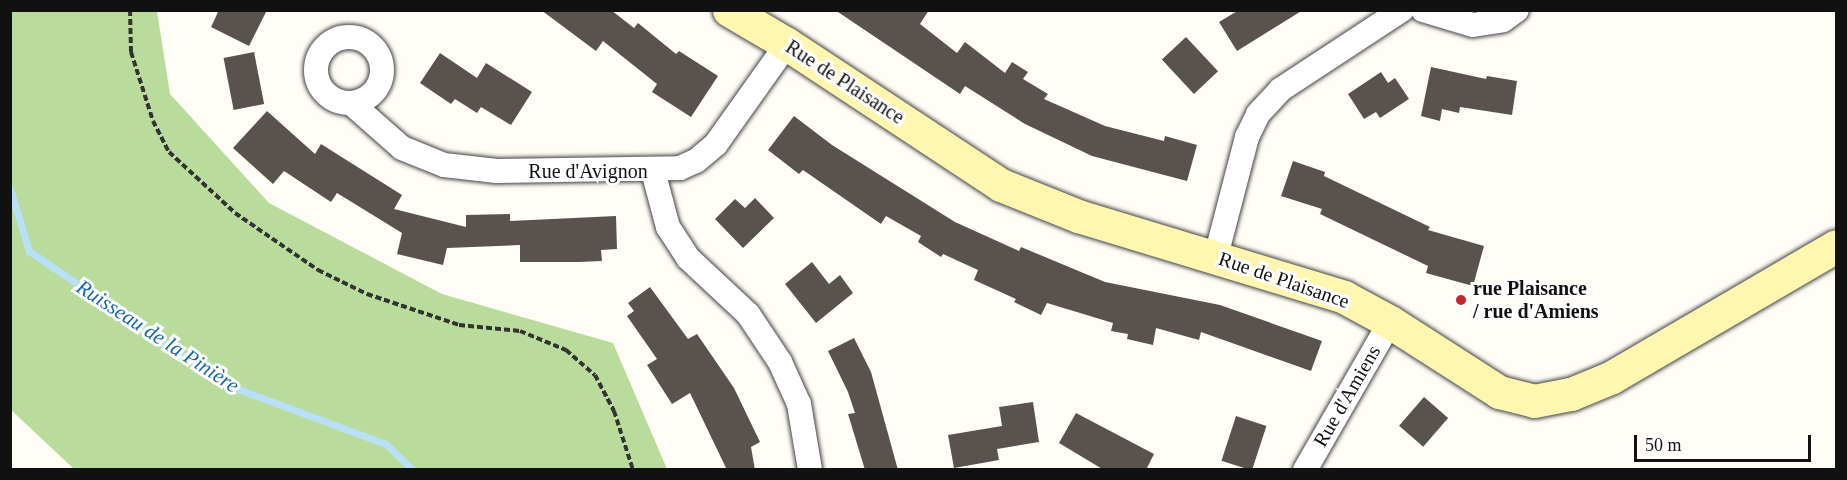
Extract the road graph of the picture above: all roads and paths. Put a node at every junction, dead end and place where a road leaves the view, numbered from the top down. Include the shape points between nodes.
1 (130, 10) edge
2 (729, 10) edge
3 (1402, 10) edge
4 (1423, 10) edge
5 (1517, 10) edge
6 (787, 44) junction
7 (351, 103) dead end
8 (654, 171) junction
9 (1836, 246) edge
10 (1216, 256) junction
11 (1390, 322) junction
12 (633, 470) edge
13 (810, 470) edge
14 (1305, 470) edge

1 - 12 path via 132,52 153,121 169,152 227,205 318,270 367,294 459,324 520,331 566,350 595,375 614,411
2 - 6 street, Rue de Plaisance
3 - 10 street via 1280,90 1258,114 1247,137
4 - 5 street via 1473,26 1503,20
6 - 8 street, Rue d'Avignon via 716,144 696,161
6 - 10 street, Rue de Plaisance via 1001,185 1078,216
7 - 8 street, Rue d'Avignon via 402,148 444,165 497,171
8 - 13 street via 668,227 688,258 748,314 780,362 799,404
9 - 11 street, Rue de Plaisance via 1612,377 1571,394 1534,401 1499,392
10 - 11 street, Rue de Plaisance via 1344,297
11 - 14 street, Rue d'Amiens

